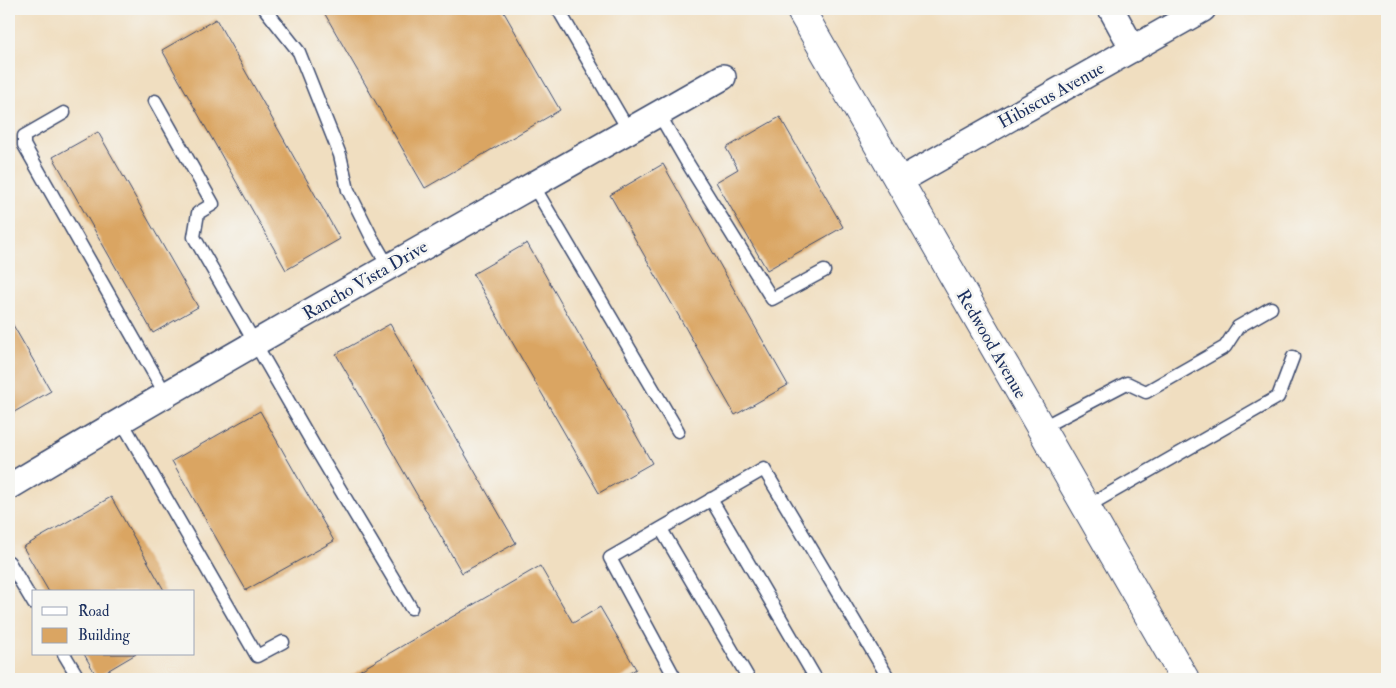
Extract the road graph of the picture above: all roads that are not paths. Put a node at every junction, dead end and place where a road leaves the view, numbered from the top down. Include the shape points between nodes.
1 (265, 9) edge
2 (558, 9) edge
3 (800, 9) edge
4 (1111, 9) edge
5 (1203, 9) edge
6 (1133, 49) junction
7 (723, 77) dead end
8 (154, 101) dead end
9 (64, 113) dead end
10 (658, 114) junction
11 (629, 131) junction
12 (899, 181) junction
13 (533, 185) junction
14 (388, 266) junction
15 (824, 271) dead end
16 (1271, 308) dead end
17 (255, 344) junction
18 (1293, 357) dead end
19 (166, 395) junction
20 (121, 420) junction
21 (1041, 428) junction
22 (678, 431) dead end
23 (9, 487) edge
24 (711, 500) junction
25 (1086, 508) junction
26 (661, 529) junction
27 (9, 562) edge
28 (32, 601) edge
29 (411, 608) dead end
30 (283, 642) dead end
31 (65, 656) edge
32 (79, 679) edge
33 (674, 679) edge
34 (749, 679) edge
35 (816, 679) edge
36 (889, 679) edge
37 (1185, 679) edge

1 - 14 lane via 299,52 340,155 348,190
2 - 11 lane
3 - 12 street, Redwood Avenue
4 - 6 street
5 - 6 street, Hibiscus Avenue
6 - 12 street, Hibiscus Avenue
7 - 10 street, Rancho Vista Drive
8 - 17 lane via 213,204 198,213 194,237
9 - 19 lane via 24,136 24,145
10 - 11 street, Rancho Vista Drive
10 - 15 lane via 772,299
11 - 13 street, Rancho Vista Drive
12 - 21 street, Redwood Avenue
13 - 14 street, Rancho Vista Drive
13 - 22 lane
14 - 17 street, Rancho Vista Drive
16 - 21 lane via 1238,327 1225,347 1146,392 1127,383
17 - 19 street, Rancho Vista Drive
17 - 29 lane
18 - 25 lane via 1278,397
19 - 20 street, Rancho Vista Drive
20 - 23 street, Rancho Vista Drive
20 - 30 lane via 257,656
21 - 25 street, Redwood Avenue
24 - 26 lane
24 - 35 lane
24 - 36 lane via 764,468
25 - 37 street, Redwood Avenue
26 - 33 lane via 610,558
26 - 34 lane
27 - 28 lane
31 - 32 lane

